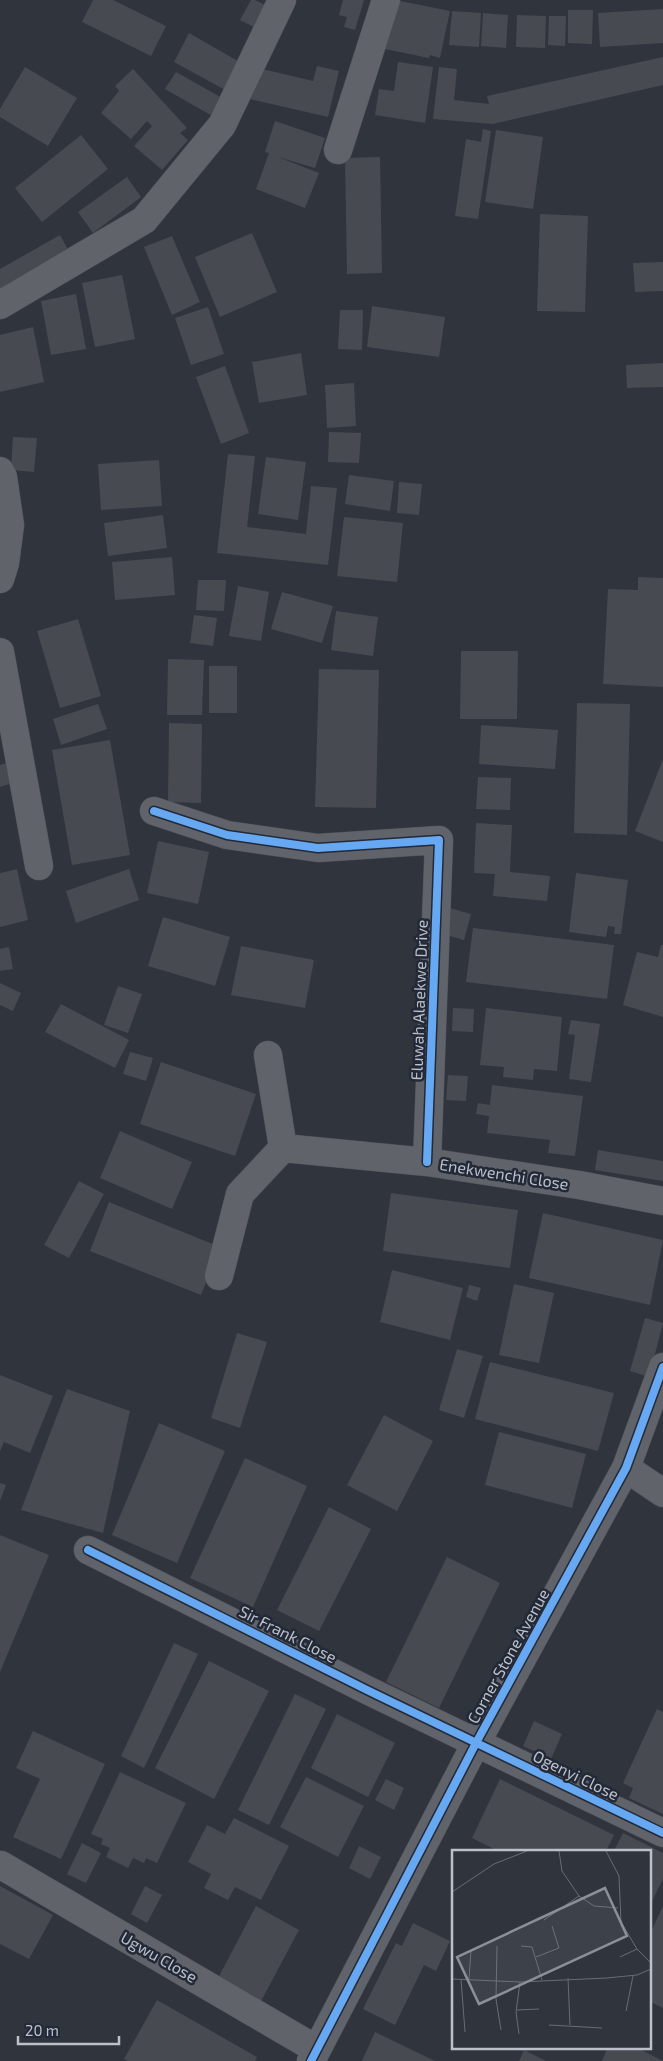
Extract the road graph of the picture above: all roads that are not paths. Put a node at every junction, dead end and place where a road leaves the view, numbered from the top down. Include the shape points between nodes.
1 (282, 0) edge
2 (386, 0) edge
3 (338, 150) dead end
4 (0, 305) edge
5 (0, 471) edge
6 (0, 579) edge
7 (0, 652) edge
8 (154, 811) dead end
9 (39, 866) dead end
10 (268, 1055) dead end
11 (283, 1148) junction
12 (427, 1162) junction
13 (663, 1201) edge
14 (219, 1276) dead end
15 (663, 1367) edge
16 (626, 1468) junction
17 (663, 1492) edge
18 (88, 1550) dead end
19 (476, 1743) junction
20 (663, 1833) edge
21 (1, 1866) edge
22 (314, 2055) edge

1 - 4 street via 222,125 144,220
2 - 3 street
5 - 6 street via 10,526
7 - 9 street
8 - 12 street, Eluwah Alaekwe Drive via 227,835 318,848 439,840
10 - 11 street
11 - 12 street, Enekwenchi Close
11 - 14 street via 240,1194
12 - 13 street, Enekwenchi Close
15 - 16 street, Corner Stone Avenue
16 - 17 street
16 - 19 street, Corner Stone Avenue
18 - 19 street, Sir Frank Close
19 - 20 street, Ogenyi Close
19 - 22 street, Corner Stone Avenue
21 - 22 street, Ugwu Close

